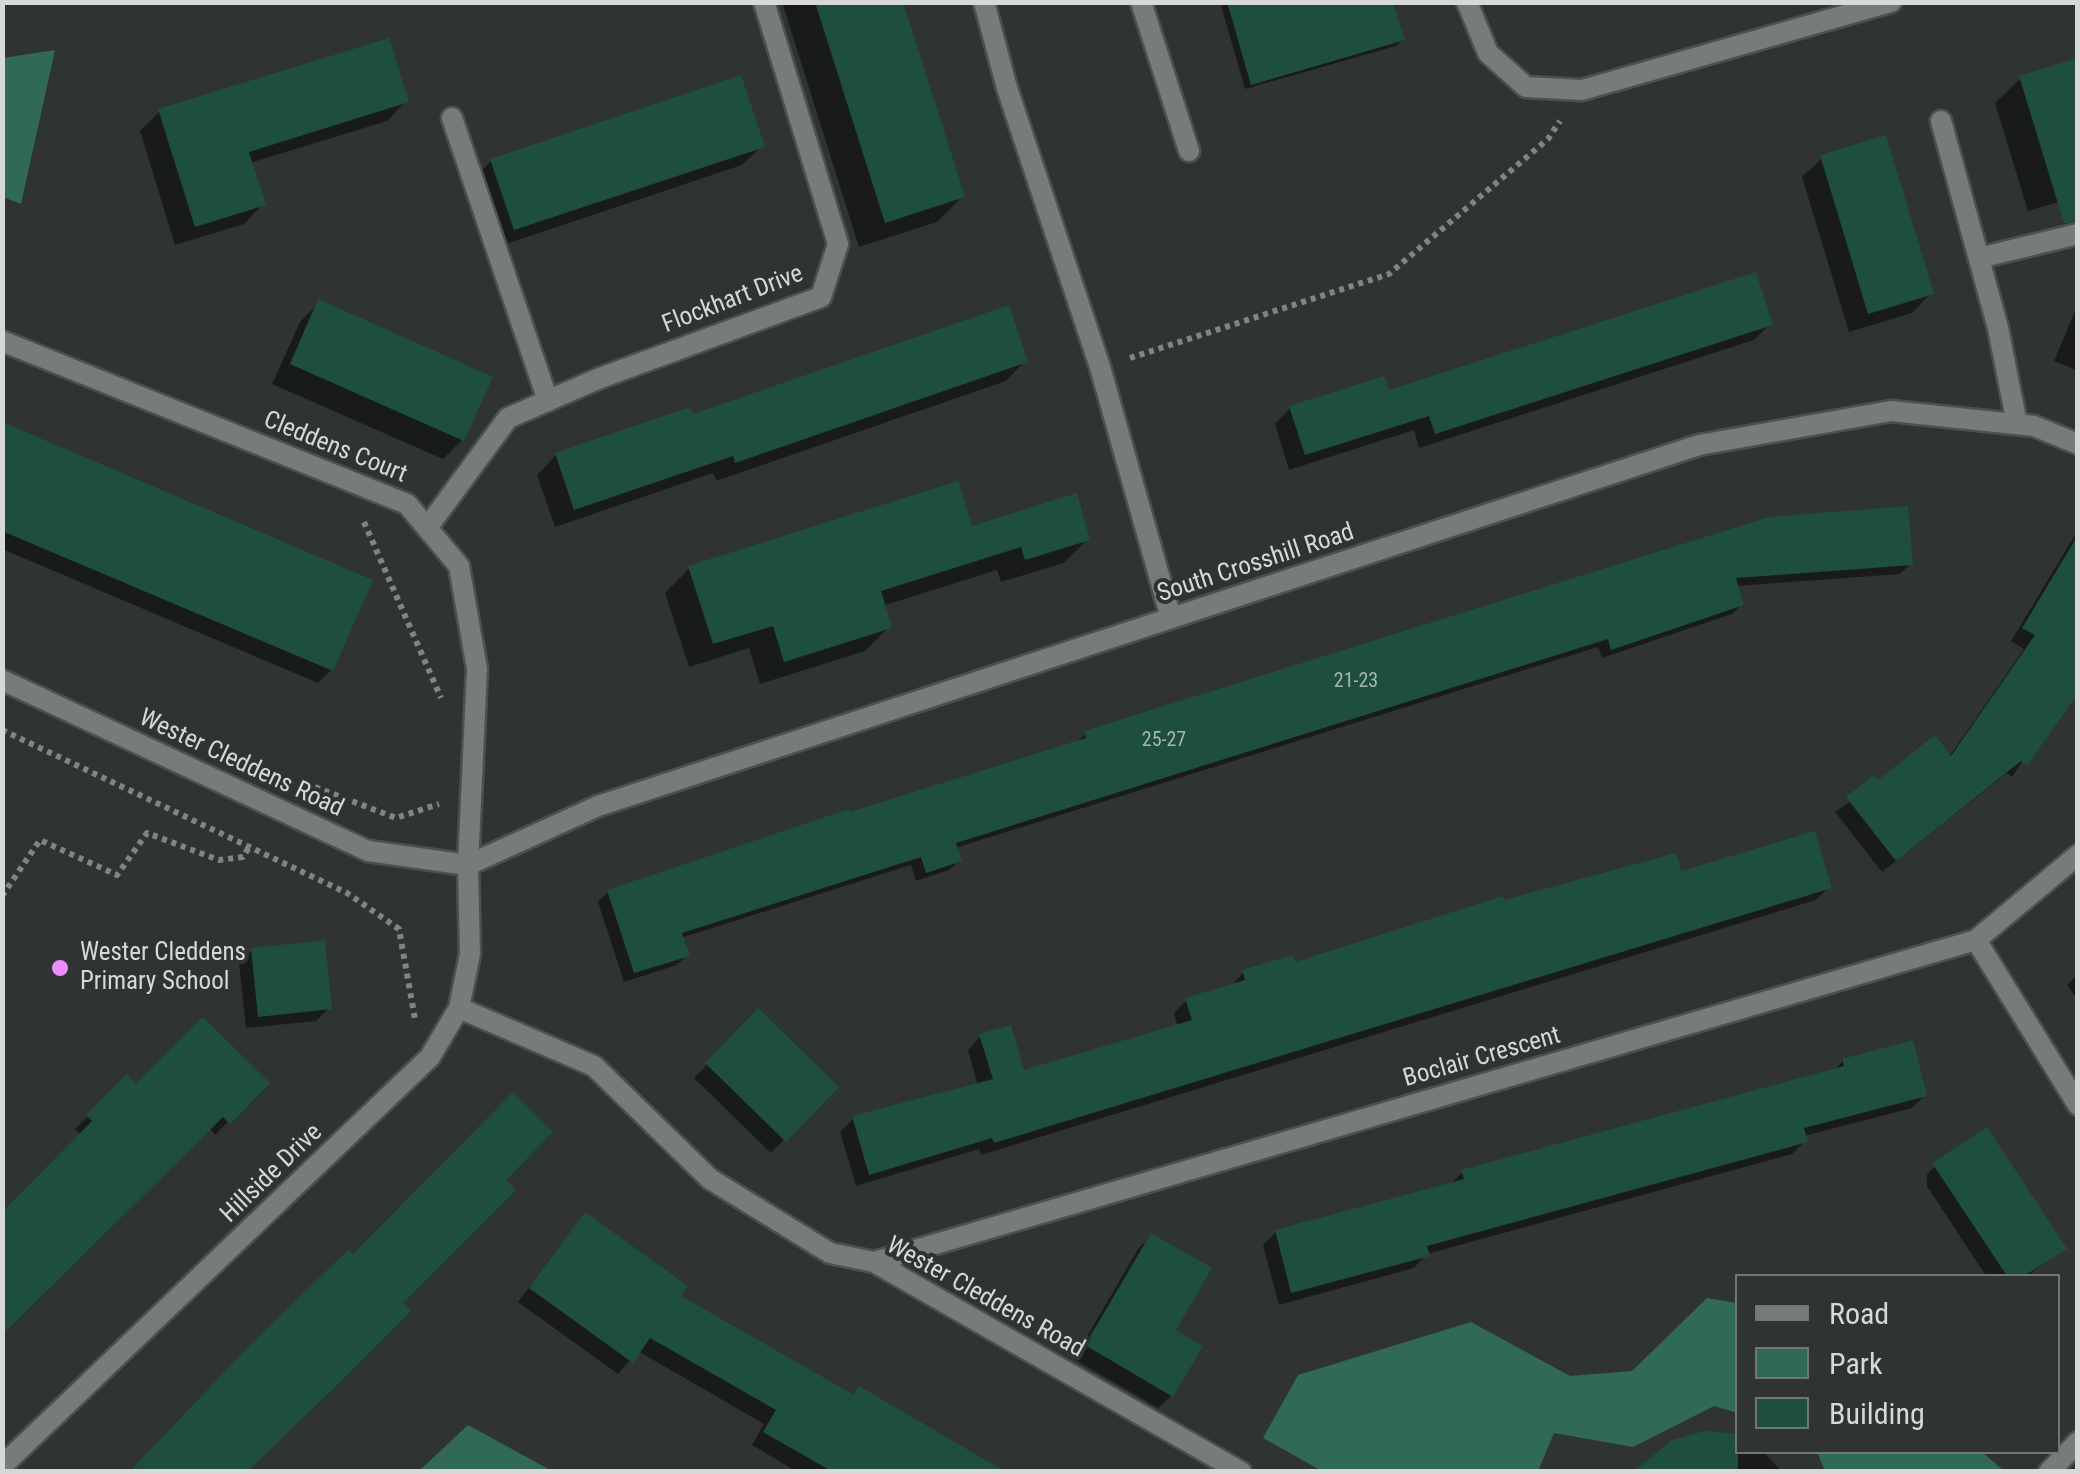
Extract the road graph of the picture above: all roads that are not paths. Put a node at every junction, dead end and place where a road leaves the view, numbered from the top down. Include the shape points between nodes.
1 (764, 2) edge
2 (984, 2) edge
3 (1141, 2) edge
4 (1467, 2) edge
5 (1891, 2) edge
6 (1845, 9) edge
7 (452, 118) dead end
8 (1941, 120) dead end
9 (1189, 151) dead end
10 (2078, 234) edge
11 (1979, 258) junction
12 (2, 341) edge
13 (548, 401) junction
14 (2017, 424) junction
15 (2078, 444) edge
16 (427, 528) junction
17 (1171, 618) junction
18 (2, 680) edge
19 (2078, 855) edge
20 (468, 865) junction
21 (1976, 940) junction
22 (459, 1008) junction
23 (2078, 1105) edge
24 (874, 1262) junction
25 (2078, 1442) edge
26 (2, 1466) edge
27 (1241, 1472) edge
28 (2049, 1472) edge

1 - 13 street, Flockhart Drive via 838,244 820,297
2 - 17 street
3 - 9 street
4 - 6 street via 1488,53 1526,87 1582,90
5 - 6 street
7 - 13 street
8 - 11 street
10 - 11 street
11 - 14 street
12 - 16 street, Cleddens Court via 407,504
13 - 16 street, Flockhart Drive via 508,418
14 - 15 street, South Crosshill Road
14 - 17 street, South Crosshill Road via 1891,412 1698,445
16 - 20 street, Cleddens Court via 459,566 476,669
17 - 20 street, South Crosshill Road via 598,806
18 - 20 street, Wester Cleddens Road via 368,850
19 - 21 street, Boclair Crescent
20 - 22 street, Hillside Drive via 470,954
21 - 23 street
21 - 24 street, Boclair Crescent
22 - 24 street, Wester Cleddens Road via 594,1066 710,1179 830,1253
22 - 26 street, Hillside Drive via 423,1064
24 - 27 street, Wester Cleddens Road
25 - 28 street

